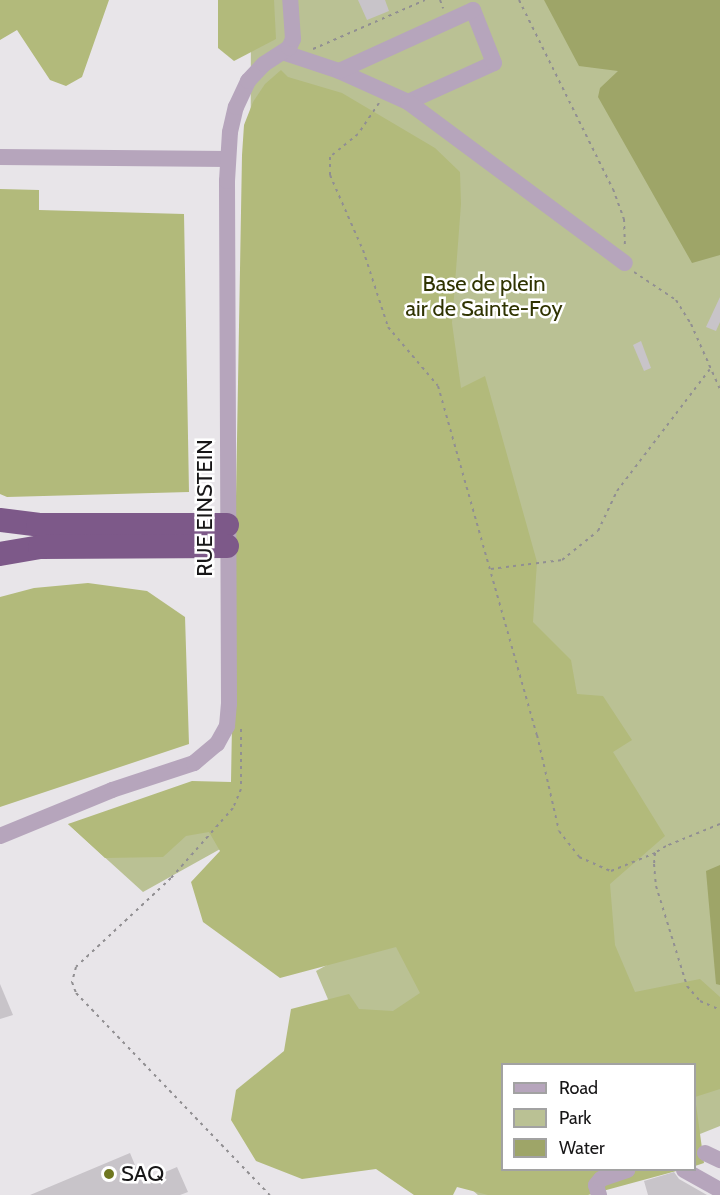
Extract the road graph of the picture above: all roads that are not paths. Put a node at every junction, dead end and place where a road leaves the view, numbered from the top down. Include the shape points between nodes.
1 (290, 0) edge
2 (285, 53) junction
3 (339, 71) junction
4 (408, 102) junction
5 (0, 157) edge
6 (228, 159) junction
7 (625, 263) road end
8 (0, 520) edge
9 (227, 536) junction
10 (0, 554) edge
11 (0, 836) edge
12 (624, 1171) edge
13 (686, 1171) edge
14 (720, 1190) edge
15 (599, 1195) edge

1 - 2 street via 293,39
2 - 3 street
2 - 6 street, RUE EINSTEIN via 264,64 244,87 232,121
3 - 4 street
3 - 4 street via 473,10 494,63
4 - 7 street
5 - 6 street
6 - 9 street, RUE EINSTEIN
8 - 9 highway
9 - 10 highway via 40,547
9 - 11 street, RUE EINSTEIN via 229,711 225,732 217,744 188,766 112,790
12 - 15 street via 601,1179 596,1185
13 - 14 street

